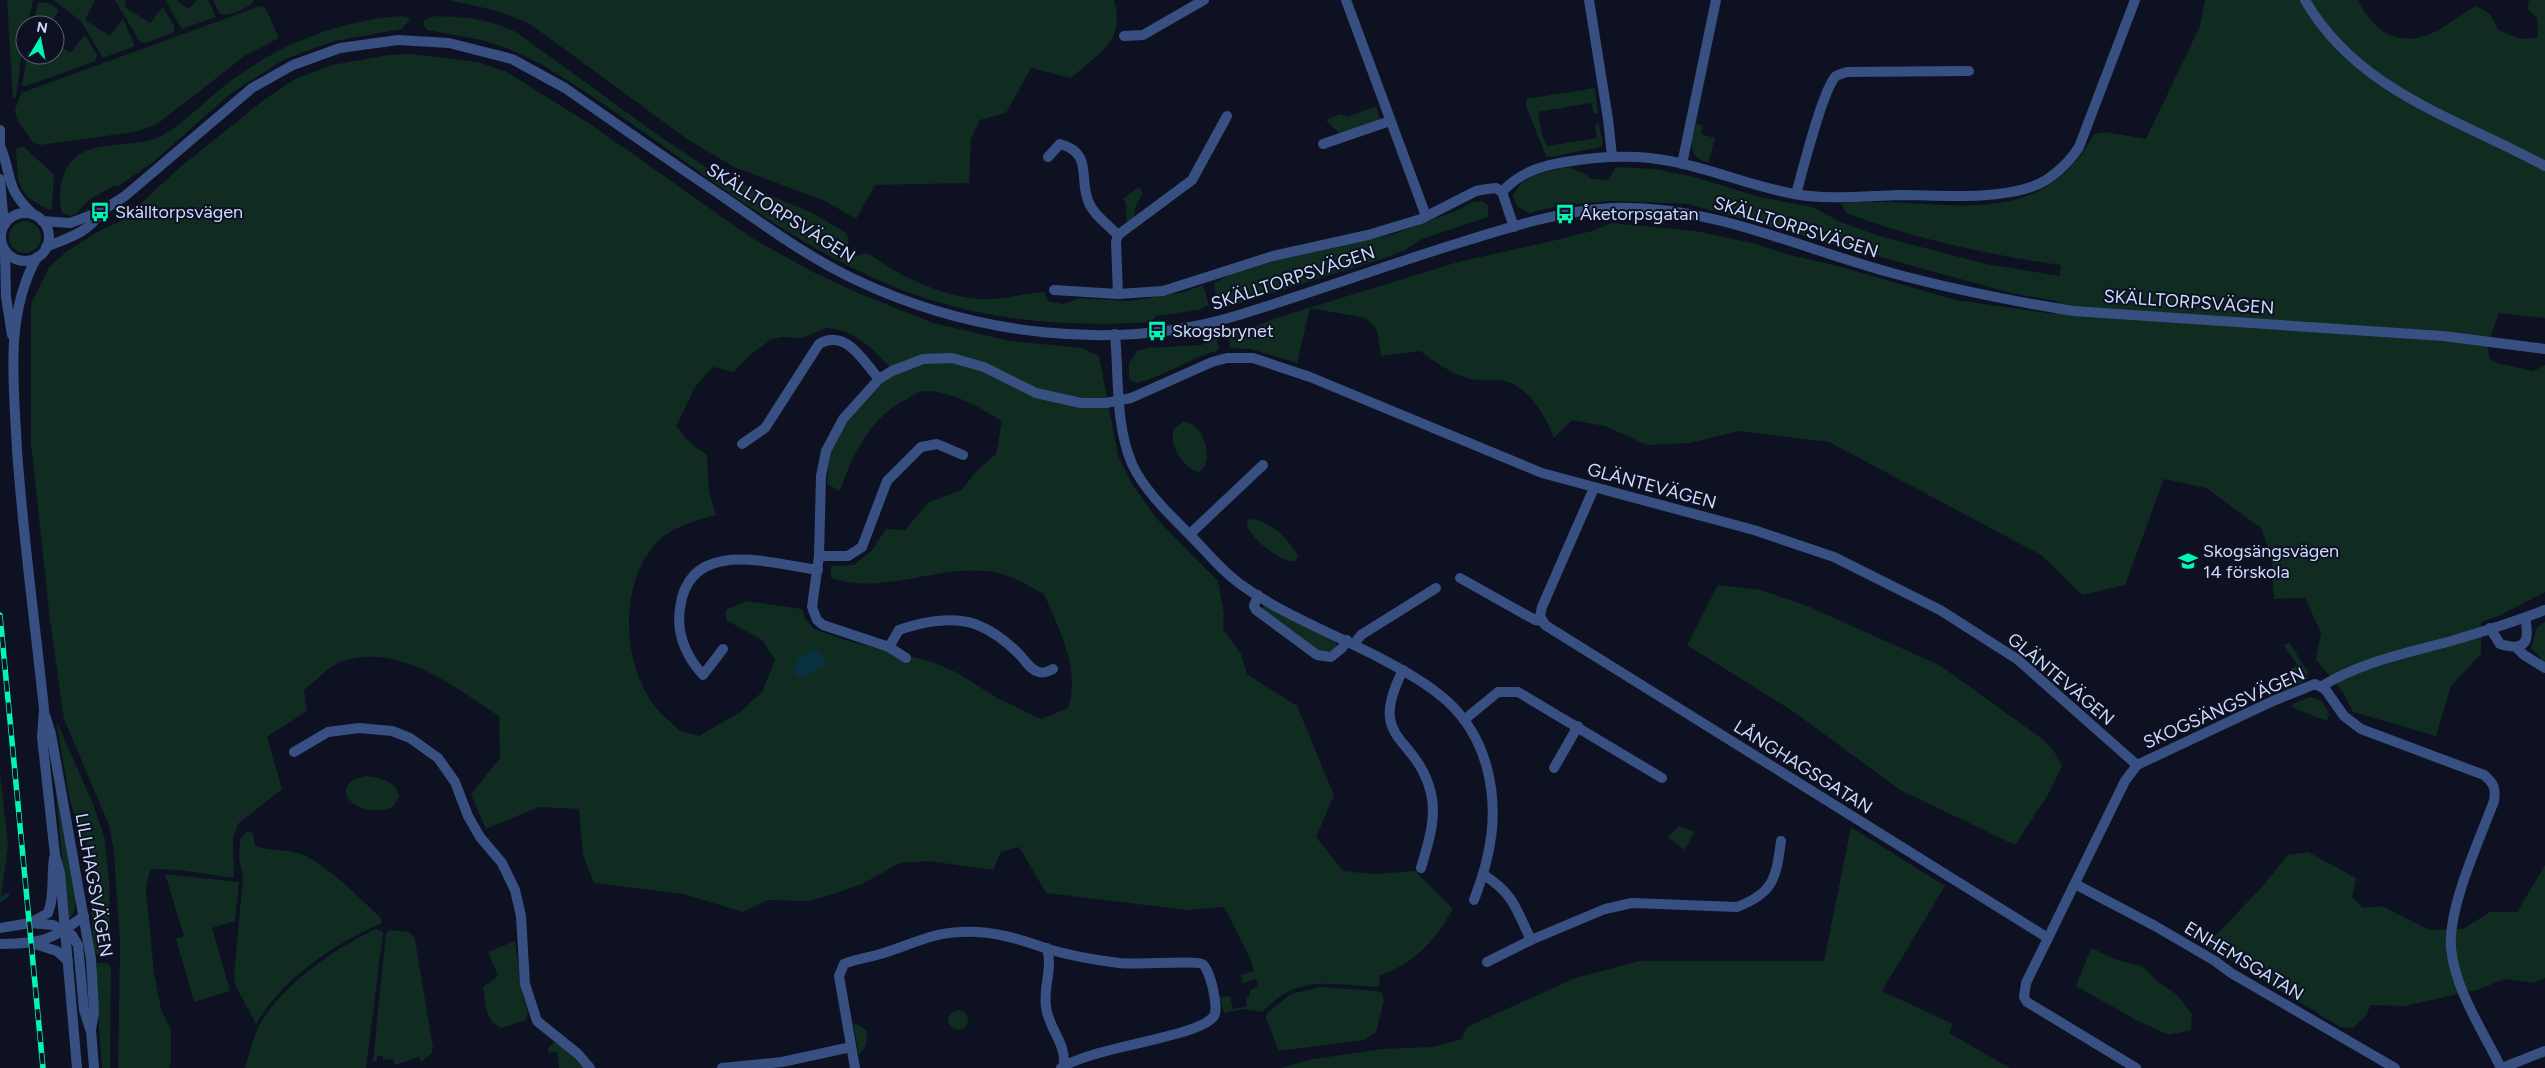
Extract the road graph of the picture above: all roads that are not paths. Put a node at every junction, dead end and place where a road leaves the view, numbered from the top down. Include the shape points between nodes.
1 (1204, 0) edge
2 (1346, 0) edge
3 (1589, 0) edge
4 (1716, 0) edge
5 (2134, 0) edge
6 (2304, 0) edge
7 (1124, 36) dead end
8 (1969, 71) dead end
9 (1227, 116) dead end
10 (1390, 121) junction
11 (0, 130) edge
12 (1323, 144) dead end
13 (0, 149) edge
14 (1612, 156) junction
15 (1048, 157) dead end
16 (1682, 164) junction
17 (2545, 166) edge
18 (0, 179) edge
19 (1502, 192) junction
20 (1796, 194) junction
21 (100, 212) junction
22 (33, 214) junction
23 (1426, 216) junction
24 (42, 220) junction
25 (4, 225) junction
26 (1514, 227) junction
27 (1118, 235) junction
28 (46, 247) junction
29 (5, 251) junction
30 (37, 257) junction
31 (1054, 290) dead end
32 (1118, 294) junction
33 (1115, 334) junction
34 (13, 338) junction
35 (2545, 349) edge
36 (879, 380) junction
37 (1119, 401) junction
38 (742, 444) dead end
39 (963, 456) dead end
40 (1263, 465) dead end
41 (1594, 488) junction
42 (1190, 534) junction
43 (819, 556) junction
44 (818, 570) junction
45 (1460, 578) dead end
46 (1436, 588) dead end
47 (1258, 595) junction
48 (2545, 610) edge
49 (2525, 618) junction
50 (1542, 621) junction
51 (2490, 628) junction
52 (1350, 642) junction
53 (889, 647) junction
54 (2517, 648) junction
55 (723, 649) dead end
56 (906, 658) dead end
57 (2545, 668) edge
58 (1053, 669) dead end
59 (1404, 670) junction
60 (2322, 686) junction
61 (44, 709) junction
62 (1464, 720) junction
63 (1578, 726) junction
64 (294, 752) dead end
65 (2137, 765) junction
66 (1554, 768) dead end
67 (1662, 778) dead end
68 (1781, 841) dead end
69 (55, 855) junction
70 (1421, 868) dead end
71 (1484, 875) junction
72 (2075, 884) junction
73 (1474, 900) dead end
74 (84, 916) junction
75 (30, 923) junction
76 (0, 928) edge
77 (65, 930) junction
78 (2048, 938) junction
79 (1531, 940) junction
80 (32, 943) junction
81 (0, 944) edge
82 (1047, 948) junction
83 (1060, 951) junction
84 (68, 961) junction
85 (1050, 962) junction
86 (1487, 962) dead end
87 (91, 1030) junction
88 (851, 1047) junction
89 (2545, 1051) edge
90 (1065, 1052) junction
91 (1078, 1059) junction
92 (1063, 1067) edge
93 (77, 1068) edge
94 (94, 1068) edge
95 (590, 1068) edge
96 (722, 1068) edge
97 (855, 1068) edge
98 (2136, 1068) edge
99 (2395, 1068) edge
100 (2502, 1068) edge

1 - 7 street via 1144,35
2 - 10 street
3 - 14 street
4 - 16 street
5 - 20 street via 2079,147 2061,167 2041,182 1997,194
6 - 17 street via 2336,44 2370,74 2413,100
8 - 20 street via 1847,72 1837,76 1814,131
9 - 27 street via 1192,180
10 - 12 street
10 - 23 street
11 - 13 street
13 - 22 street via 11,186
14 - 16 street via 1637,156
14 - 19 street via 1545,166 1519,176
15 - 27 street via 1058,144 1078,155 1083,161 1088,202
16 - 20 street
18 - 25 street, LILLHAGSVÄGEN
19 - 23 street via 1496,188 1476,191
19 - 26 street
21 - 24 street, SKÄLLTORPSVÄGEN via 70,223
21 - 28 street, SKÄLLTORPSVÄGEN via 84,230
21 - 33 street, SKÄLLTORPSVÄGEN via 124,196 232,103 287,68 340,48 366,43 406,40 448,42 492,52 538,72 784,239 864,284 941,312 1003,326 1072,335
22 - 24 street
22 - 25 street via 16,214
23 - 32 street via 1368,235 1273,256 1179,287
24 - 28 street via 48,232
25 - 29 street, LILLHAGSVÄGEN via 1,238
26 - 33 street, SKÄLLTORPSVÄGEN via 1239,315 1197,325
26 - 35 street, SKÄLLTORPSVÄGEN via 1598,209 1671,211 1725,220 1892,273 2064,309 2443,336
27 - 32 street
28 - 30 street, LILLHAGSVÄGEN
29 - 30 street via 20,260
29 - 34 street, LILLHAGSVÄGEN via 6,297
30 - 34 street, LILLHAGSVÄGEN via 22,287
31 - 32 street
33 - 37 street
34 - 61 street, LILLHAGSVÄGEN via 21,501
36 - 37 street, GLÄNTEVÄGEN via 903,365 923,359 952,358 984,367 1054,398 1081,403
36 - 38 street via 850,345 828,339 819,344 765,428
36 - 43 street, GLÄNTEVÄGEN via 843,419 826,451 821,476
37 - 41 street, GLÄNTEVÄGEN via 1212,362 1233,357 1254,358 1310,377 1542,473
37 - 42 street via 1125,444 1133,466 1156,498
39 - 43 street via 937,444 921,447 887,481 862,546 848,556
40 - 42 street
41 - 50 street via 1542,608
41 - 65 street, GLÄNTEVÄGEN via 1762,533 1833,556 1894,585 2017,659
42 - 47 street via 1221,568
43 - 44 street, GLÄNTEVÄGEN
44 - 53 street, GLÄNTEVÄGEN via 812,607 817,620 833,630
44 - 55 street via 735,558 715,562 696,572 685,586 680,603 678,624 684,645 703,675
45 - 50 street, LÅNGHAGSGATAN
46 - 52 street
47 - 52 street
47 - 52 street via 1256,610 1317,655 1331,657
48 - 49 street
49 - 51 street
49 - 54 street via 2527,638
50 - 78 street, LÅNGHAGSGATAN via 1568,641
51 - 54 street via 2500,644
51 - 60 street via 2355,668
52 - 59 street
53 - 56 street, GLÄNTEVÄGEN
53 - 58 street via 899,630 907,627 947,621 967,622 991,631 1039,673
54 - 57 street
59 - 62 street via 1440,693
59 - 70 street via 1391,696 1389,716 1396,736 1422,768 1431,796 1432,824
60 - 65 street, SKOGSÄNGSVÄGEN via 2315,684 2273,701
60 - 100 street, SKOGSÄNGSVÄGEN via 2344,716 2361,729 2484,775 2493,784 2496,792 2494,801 2462,889 2451,947 2474,1014
61 - 69 street, LILLHAGSVÄGEN via 42,737
61 - 74 street, LILLHAGSVÄGEN via 52,734
62 - 63 street via 1493,696 1510,690 1529,697
62 - 71 street via 1482,752 1494,802 1492,836
63 - 66 street
63 - 67 street
64 - 95 street via 328,732 359,728 392,731 410,738 438,758 456,782 480,838 502,863 515,890 522,916 525,984 535,1016
65 - 72 street, SKOGSÄNGSVÄGEN via 2125,781
68 - 79 street via 1777,871 1766,892 1745,904 1737,907 1632,904 1605,909
69 - 75 street via 50,907 46,915
69 - 77 street, LILLHAGSVÄGEN via 60,872
71 - 73 street
71 - 79 street via 1502,886 1513,900
72 - 78 street, SKOGSÄNGSVÄGEN
72 - 99 street, ENHEMSGATAN via 2155,926
74 - 77 street
74 - 87 street, LILLHAGSVÄGEN via 94,1003
75 - 76 street
75 - 77 street via 53,925
77 - 80 street
77 - 84 street, LILLHAGSVÄGEN
77 - 87 street via 78,945 84,1010
78 - 98 street, SKOGSÄNGSVÄGEN via 2026,983 2024,997
79 - 86 street
80 - 81 street
80 - 84 street via 57,950
82 - 83 street
82 - 85 street
82 - 88 street via 1001,934 960,932 917,939 844,964 839,976
83 - 85 street
83 - 91 street via 1121,963 1201,963 1206,968 1216,1006 1216,1014 1211,1019 1185,1031
84 - 93 street, LILLHAGSVÄGEN
85 - 90 street via 1046,1008
87 - 94 street, LILLHAGSVÄGEN
88 - 96 street via 782,1062
88 - 97 street
89 - 100 street
90 - 91 street
90 - 92 street
91 - 92 street

